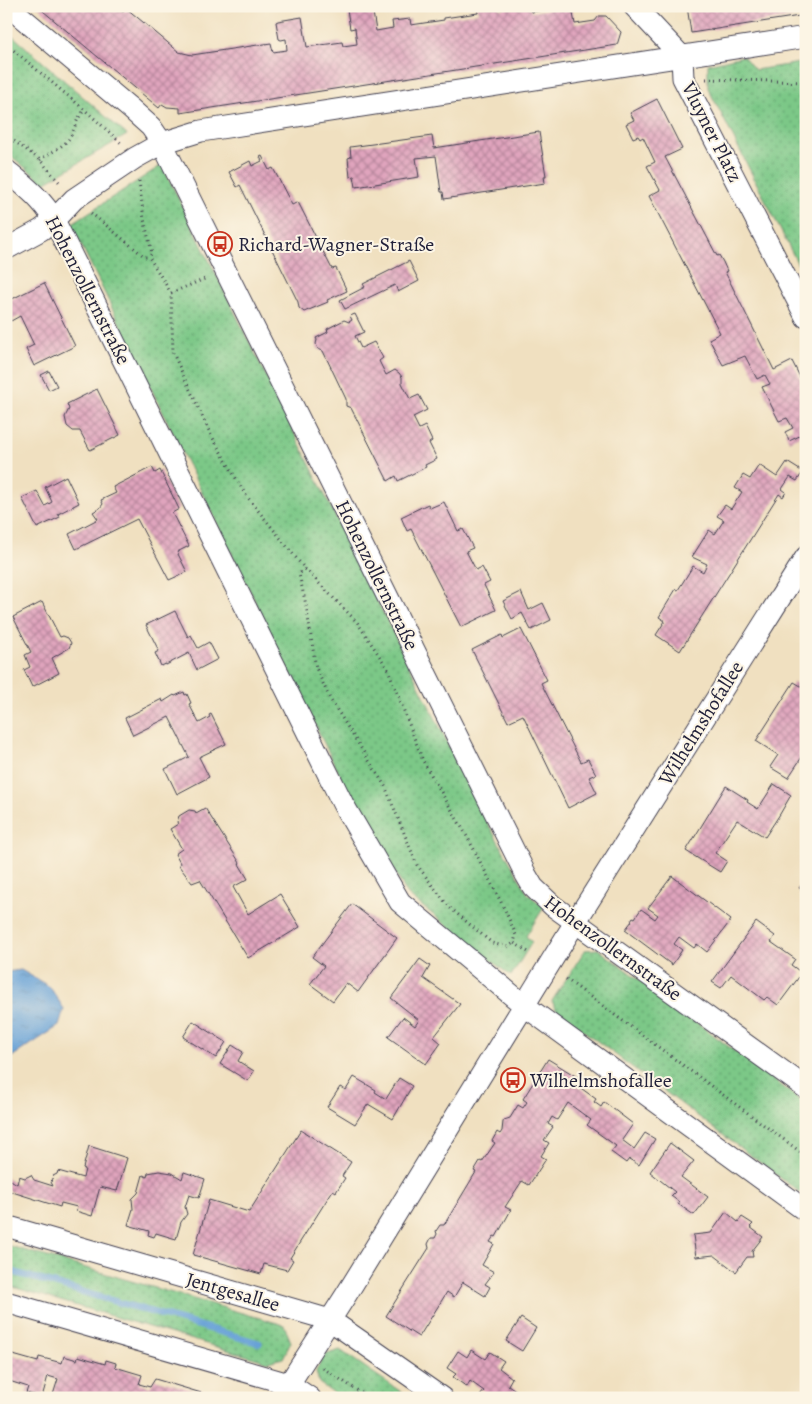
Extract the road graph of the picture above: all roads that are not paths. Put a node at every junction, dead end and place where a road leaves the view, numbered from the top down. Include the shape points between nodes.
1 (8, 6) edge
2 (634, 6) edge
3 (806, 37) edge
4 (682, 57) junction
5 (162, 143) junction
6 (6, 170) edge
7 (54, 220) junction
8 (6, 249) edge
9 (806, 317) edge
10 (806, 557) edge
11 (576, 921) junction
12 (525, 1006) junction
13 (806, 1088) edge
14 (806, 1210) edge
15 (6, 1226) edge
16 (6, 1302) edge
17 (330, 1320) junction
18 (285, 1391) edge
19 (310, 1398) edge
20 (442, 1398) edge

1 - 5 street, Hohenzollernstraße via 131,109 151,127
2 - 4 street
3 - 4 street, Vluyner Platz
4 - 5 street via 201,131
4 - 9 street, Vluyner Platz via 683,78
5 - 7 street via 74,199
5 - 11 street, Hohenzollernstraße via 526,875 544,898
6 - 7 street, Hohenzollernstraße via 37,196
7 - 8 street
7 - 12 street, Hohenzollernstraße via 343,804 400,902
10 - 11 street, Wilhelmshofallee
11 - 12 street, Wilhelmshofallee
11 - 13 street, Hohenzollernstraße
12 - 14 street, Hohenzollernstraße
12 - 17 street, Wilhelmshofallee
15 - 17 street, Jentgesallee
16 - 18 street
17 - 18 street, Wilhelmshofallee
17 - 20 street, Jentgesallee
18 - 19 street

